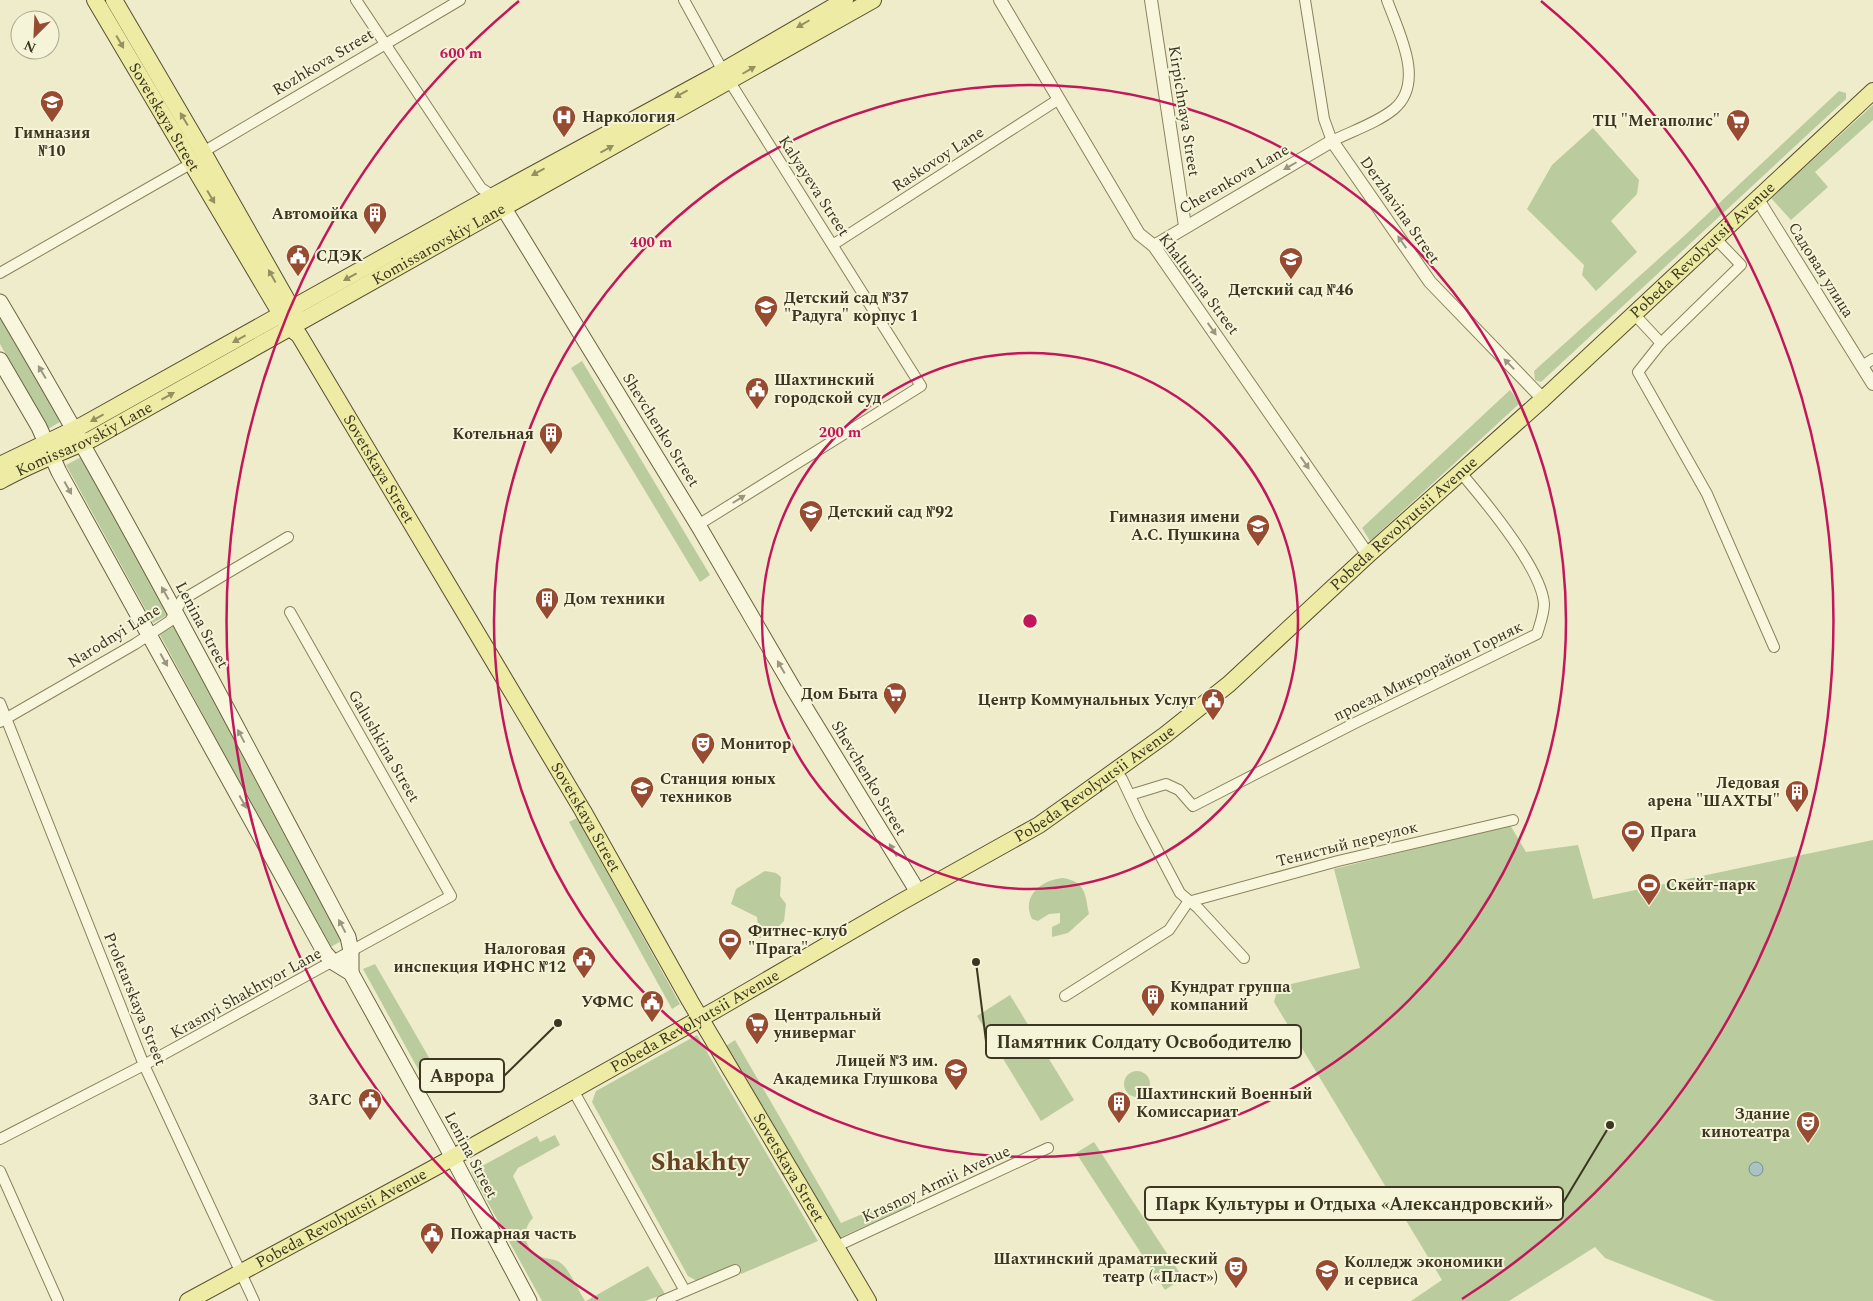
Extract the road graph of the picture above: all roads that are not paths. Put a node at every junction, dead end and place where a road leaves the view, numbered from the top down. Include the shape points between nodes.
1 (95, 0) edge
2 (114, 0) edge
3 (356, 0) edge
4 (460, 0) edge
5 (684, 0) edge
6 (845, 0) edge
7 (873, 0) edge
8 (1000, 0) edge
9 (1150, 0) edge
10 (1305, 0) edge
11 (1387, 0) edge
12 (383, 43) junction
13 (727, 76) junction
14 (1873, 91) edge
15 (1059, 99) junction
16 (1332, 141) junction
17 (203, 152) junction
18 (192, 164) junction
19 (1757, 198) junction
20 (498, 202) junction
21 (1184, 226) junction
22 (1715, 238) junction
23 (834, 244) junction
24 (1154, 246) junction
25 (0, 272) edge
26 (0, 302) edge
27 (1634, 314) junction
28 (292, 322) junction
29 (1662, 343) junction
30 (0, 360) edge
31 (1868, 363) edge
32 (1873, 384) edge
33 (1543, 400) junction
34 (79, 436) junction
35 (49, 451) junction
36 (0, 465) edge
37 (1460, 473) junction
38 (0, 481) edge
39 (698, 524) junction
40 (288, 537) dead end
41 (1368, 555) junction
42 (290, 612) dead end
43 (176, 613) junction
44 (150, 633) junction
45 (1774, 647) dead end
46 (0, 703) edge
47 (3, 720) edge
48 (1115, 770) junction
49 (1130, 795) junction
50 (1513, 820) dead end
51 (918, 892) junction
52 (452, 896) joint
53 (1188, 902) junction
54 (351, 951) junction
55 (1244, 958) dead end
56 (333, 962) junction
57 (350, 973) junction
58 (1065, 996) dead end
59 (700, 1018) junction
60 (144, 1065) junction
61 (573, 1090) junction
62 (0, 1139) edge
63 (1048, 1148) dead end
64 (452, 1157) junction
65 (0, 1171) edge
66 (837, 1246) junction
67 (735, 1270) dead end
68 (240, 1272) junction
69 (686, 1291) junction
70 (58, 1301) edge
71 (188, 1301) edge
72 (254, 1301) edge
73 (529, 1301) edge
74 (662, 1301) edge
75 (868, 1301) edge

1 -> 18 main road, Sovetskaya Street
17 -> 2 main road, Sovetskaya Street
3 - 12 street, Shevchenko Street
4 - 12 street, Rozhkova Street
5 - 13 street, Kalyayeva Street
6 -> 13 main road, Komissarovskiy Lane
13 -> 7 main road, Komissarovskiy Lane
8 - 15 street, Khalturina Street
9 - 21 street, Kirpichnaya Street
10 - 16 street, Derzhavina Street via 1324,119
11 - 16 street via 1406,57 1410,76 1408,90 1393,110
12 - 17 street, Rozhkova Street
12 - 20 street, Shevchenko Street via 481,188
13 - 20 main road, Komissarovskiy Lane
13 - 23 street, Kalyayeva Street
14 - 19 main road, Pobeda Revolyutsii Avenue
15 - 23 street, Raskovoy Lane
15 - 24 street, Khalturina Street via 1139,234
16 -> 21 street, Cherenkova Lane
33 -> 16 street, Derzhavina Street via 1430,282
28 -> 17 main road, Sovetskaya Street
18 - 25 street
18 -> 28 main road, Sovetskaya Street
19 - 22 main road, Pobeda Revolyutsii Avenue
19 - 31 street, Садовая улица
20 - 28 main road, Komissarovskiy Lane
20 - 39 main road, Shevchenko Street
21 - 24 street, Cherenkova Lane
22 - 27 main road, Pobeda Revolyutsii Avenue
22 - 29 street via 1741,266
39 -> 23 street, Kalyayeva Street via 921,386
24 -> 41 street, Khalturina Street
34 -> 26 main road, Lenina Street
27 - 29 street
27 - 33 main road, Pobeda Revolyutsii Avenue
28 - 34 main road, Komissarovskiy Lane
28 - 59 main road, Sovetskaya Street via 577,801
29 - 45 street via 1638,372 1707,494
30 - 35 main road, Lenina Street via 39,427
31 - 32 street, Садовая улица
33 - 37 main road, Pobeda Revolyutsii Avenue
34 - 35 main road, Komissarovskiy Lane
43 -> 34 main road, Lenina Street
35 - 36 main road, Komissarovskiy Lane via 28,450
35 - 38 main road, Komissarovskiy Lane
35 -> 44 main road, Lenina Street
37 - 41 main road, Pobeda Revolyutsii Avenue
37 - 49 street, проезд Микрорайон Горняк via 1508,533 1532,571 1544,602 1537,634 1193,806 1179,790 1166,784
51 -> 39 main road, Shevchenko Street via 793,688
40 - 43 street, Narodnyi Lane via 182,600
41 - 48 main road, Pobeda Revolyutsii Avenue via 1229,684
42 - 52 street, Galushkina Street
43 - 44 street, Narodnyi Lane via 170,621
54 -> 43 main road, Lenina Street via 348,937
44 - 47 street, Narodnyi Lane
44 -> 56 main road, Lenina Street via 325,953
46 - 47 street, Proletarskaya Street
47 - 60 street, Proletarskaya Street
48 - 49 street
48 - 51 main road, Pobeda Revolyutsii Avenue via 1039,825
49 - 53 street via 1180,893
50 - 53 street, Тенистый переулок via 1338,861
51 - 59 main road, Pobeda Revolyutsii Avenue
52 - 54 street, Krasnyi Shakhtyor Lane
53 - 55 street via 1198,908
53 - 58 street via 1169,930
54 - 56 street, Krasnyi Shakhtyor Lane
54 - 57 main road, Lenina Street
56 - 57 main road, Lenina Street
56 - 60 street, Krasnyi Shakhtyor Lane
57 - 64 main road, Lenina Street
59 - 61 main road, Pobeda Revolyutsii Avenue
59 - 66 main road, Sovetskaya Street
60 - 62 street, Krasnyi Shakhtyor Lane
60 - 68 street, Proletarskaya Street
61 - 64 main road, Pobeda Revolyutsii Avenue
61 - 69 street
63 - 66 street, Krasnoy Armii Avenue
64 - 68 main road, Pobeda Revolyutsii Avenue
64 - 73 main road, Lenina Street
65 - 70 street
66 - 75 main road, Sovetskaya Street
67 - 69 street
68 - 71 main road, Pobeda Revolyutsii Avenue
68 - 72 street, Proletarskaya Street
69 - 74 street

